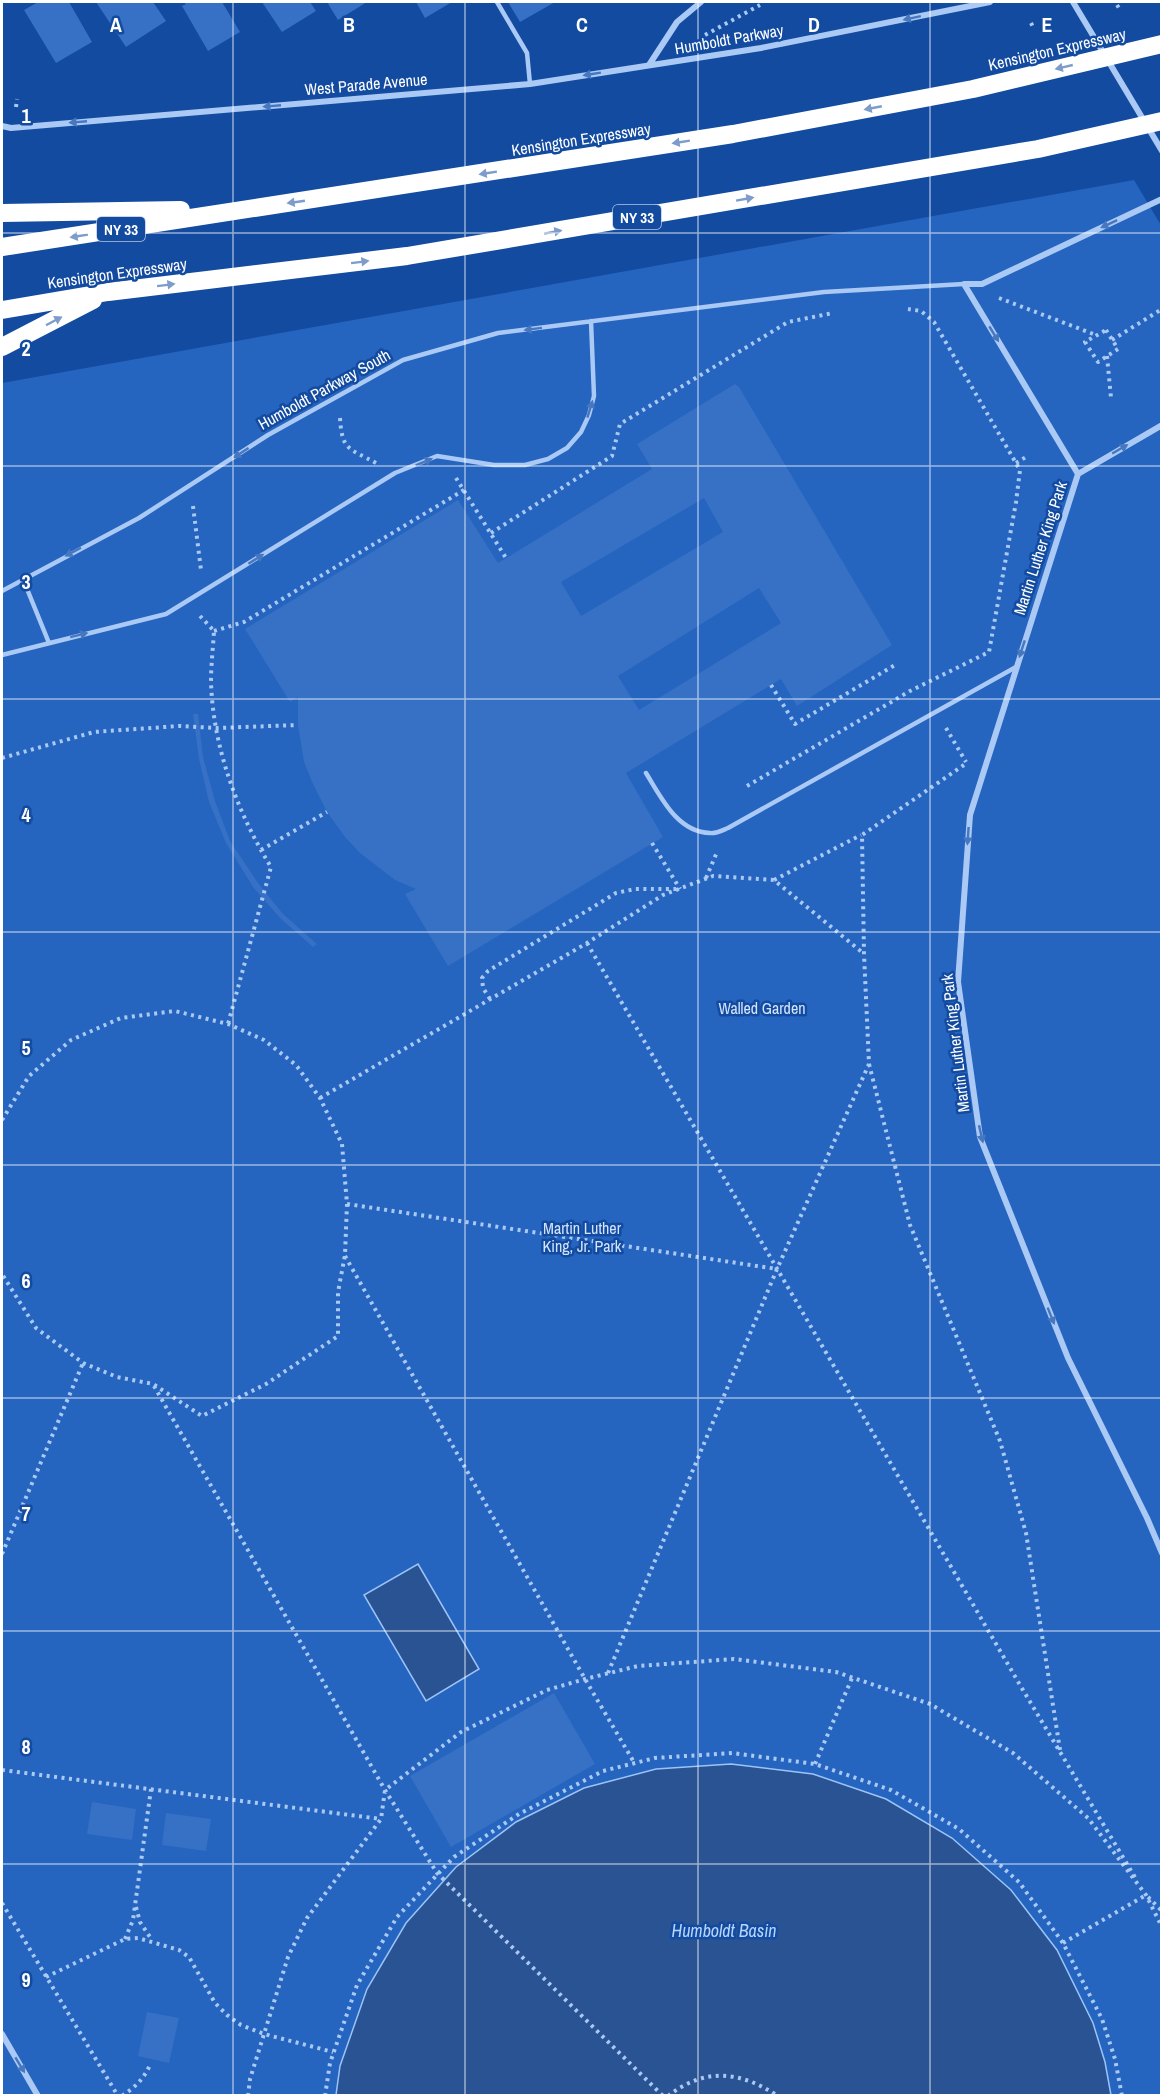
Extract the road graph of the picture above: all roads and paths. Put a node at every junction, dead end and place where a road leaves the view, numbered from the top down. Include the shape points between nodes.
1 (496, 2) edge
2 (700, 2) edge
3 (990, 2) edge
4 (1072, 2) edge
5 (760, 5) dead end
6 (1117, 5) dead end
7 (751, 10) dead end
8 (1121, 11) dead end
9 (1161, 44) edge
10 (649, 66) junction
11 (530, 84) junction
12 (17, 99) dead end
13 (16, 107) dead end
14 (1161, 122) edge
15 (2, 126) edge
16 (1161, 151) edge
17 (1161, 199) edge
18 (240, 210) junction
19 (2, 213) edge
20 (2, 248) edge
21 (964, 284) junction
22 (108, 292) junction
23 (903, 308) dead end
24 (1161, 309) edge
25 (2, 310) edge
26 (844, 311) dead end
27 (591, 321) junction
28 (1096, 336) junction
29 (1112, 340) junction
30 (2, 347) edge
31 (1107, 356) junction
32 (339, 396) junction
33 (1111, 398) dead end
34 (1161, 425) edge
35 (1026, 456) dead end
36 (443, 457) junction
37 (1016, 463) junction
38 (395, 473) junction
39 (1078, 474) junction
40 (190, 485) junction
41 (464, 490) junction
42 (491, 533) junction
43 (506, 558) dead end
44 (23, 579) junction
45 (2, 591) edge
46 (203, 592) junction
47 (188, 601) junction
48 (214, 631) junction
49 (49, 643) junction
50 (2, 655) edge
51 (895, 666) dead end
52 (1016, 667) junction
53 (771, 685) dead end
54 (921, 686) junction
55 (927, 695) dead end
56 (298, 725) dead end
57 (217, 728) junction
58 (946, 728) dead end
59 (991, 746) junction
60 (2, 758) edge
61 (967, 763) junction
62 (646, 772) dead end
63 (747, 786) dead end
64 (327, 812) dead end
65 (862, 835) junction
66 (652, 843) dead end
67 (261, 850) junction
68 (774, 880) junction
69 (680, 889) junction
70 (587, 943) junction
71 (864, 954) junction
72 (490, 999) junction
73 (228, 1024) junction
74 (869, 1064) junction
75 (320, 1098) junction
76 (2, 1120) edge
77 (347, 1204) junction
78 (345, 1256) junction
79 (777, 1269) junction
80 (2, 1278) edge
81 (83, 1363) junction
82 (153, 1384) junction
83 (1161, 1553) edge
84 (2, 1554) edge
85 (608, 1673) junction
86 (852, 1677) junction
87 (585, 1679) junction
88 (1061, 1754) junction
89 (634, 1764) junction
90 (815, 1764) junction
91 (2, 1770) edge
92 (151, 1789) junction
93 (385, 1790) junction
94 (381, 1819) junction
95 (436, 1873) junction
96 (1146, 1895) junction
97 (2, 1903) edge
98 (135, 1903) junction
99 (1161, 1911) edge
100 (1161, 1927) edge
101 (125, 1939) junction
102 (154, 1941) junction
103 (1063, 1943) junction
104 (46, 1977) junction
105 (2, 2034) edge
106 (264, 2034) junction
107 (333, 2052) junction
108 (150, 2065) dead end
109 (38, 2096) edge
110 (120, 2096) edge
111 (248, 2096) edge
112 (325, 2096) edge
113 (666, 2096) edge
114 (778, 2096) edge
115 (1122, 2096) edge

1 - 11 lane via 527,53
2 - 10 street via 677,22
3 -> 10 street, Humboldt Parkway
4 - 16 street
5 - 7 path
6 - 8 path
9 -> 18 highway, Kensington Expressway / NY 33 via 972,89 734,134
10 -> 11 street, West Parade Avenue
11 -> 15 street, West Parade Avenue
12 - 13 path
22 -> 14 highway, Kensington Expressway / NY 33 via 407,256 1038,149
17 -> 21 street via 982,284
18 - 19 highway
18 -> 20 highway, Kensington Expressway / NY 33
21 - 27 lane, Humboldt Parkway South via 824,292
21 - 28 path
21 -> 39 street, Martin Luther King Park
22 - 25 highway, Kensington Expressway / NY 33
30 -> 22 highway
23 - 37 path via 921,311 934,322
24 - 29 path
26 - 42 path via 788,322 620,424 612,456
27 -> 32 lane, Humboldt Parkway South via 498,333 403,360
36 -> 27 lane via 494,465 525,465 548,459 567,448 590,415 594,396
28 - 29 path via 1106,330
28 - 31 path via 1085,342 1098,362
29 - 31 path via 1118,349
31 - 33 path
32 - 38 path via 341,435 346,446
32 -> 40 lane, Humboldt Parkway South
39 -> 34 street, Martin Luther King Park
35 - 37 path
38 -> 36 lane
36 - 41 path
37 - 54 path via 1020,470 1016,502 989,652
46 -> 38 lane
39 -> 52 street, Martin Luther King Park
40 -> 44 lane, Humboldt Parkway South via 139,518
40 - 46 path
41 - 42 path
41 - 48 path via 244,622
42 - 43 path
44 - 45 lane, Humboldt Parkway South
44 - 49 lane
46 - 47 lane
47 - 48 path
49 -> 47 lane via 166,614
48 - 57 path via 211,683
49 - 50 lane
51 - 53 path via 795,724
52 - 59 street, Martin Luther King Park
52 - 62 lane via 712,834 675,816
54 - 55 path
54 - 63 path
56 - 57 path
57 - 60 path via 179,726 93,732
57 - 67 path via 243,817
58 - 61 path
59 - 61 path
59 -> 83 street, Martin Luther King Park via 970,814 958,982 980,1137 1068,1359
61 - 65 path
64 - 67 path
65 - 68 path
65 - 71 path
66 - 69 path
67 - 73 path via 271,867
68 - 69 path via 713,876
68 - 71 path
69 - 70 path via 663,895
69 - 72 path via 616,893 488,971 482,978
70 - 72 path
70 - 79 path
71 - 74 path
72 - 75 path
73 - 75 path via 280,1052 296,1065
73 - 76 path via 175,1011 121,1018 71,1040 29,1076
74 - 79 path
74 - 88 path via 910,1225 1000,1441 1026,1533
75 - 77 path via 342,1143
77 - 78 path
77 - 79 path
78 - 82 path via 338,1293 338,1336 266,1384 202,1416
78 - 87 path
79 - 85 path
79 - 88 path
80 - 81 path via 36,1328
81 - 82 path via 117,1377
81 - 84 path
82 - 93 path
85 - 86 path via 639,1666 734,1659
85 - 87 path
86 - 90 path
86 - 96 path via 930,1704 1013,1753 1088,1818
87 - 89 path
87 - 93 path via 547,1690 461,1732
88 - 96 path
89 - 90 path via 655,1758 732,1753
89 - 95 path via 603,1771 519,1814 453,1857
90 - 103 path via 891,1790 958,1829 1019,1882
91 - 92 path
92 - 94 path
92 - 98 path
93 - 94 path
93 - 95 path
94 - 106 path via 307,1918 288,1957
95 - 107 path via 397,1917 357,1985
95 - 113 path
96 - 99 path
96 - 100 path
96 - 103 path
97 - 104 path
98 - 101 path
98 - 102 path via 140,1922
101 - 102 path
101 - 104 path
102 - 106 path via 189,1957 215,2003 241,2025
103 - 115 path via 1102,2019
104 - 110 path
105 -> 109 street
106 - 107 path
106 - 111 path
107 - 112 path
108 - 110 path via 137,2085
113 - 114 path via 680,2086 708,2076 737,2076

